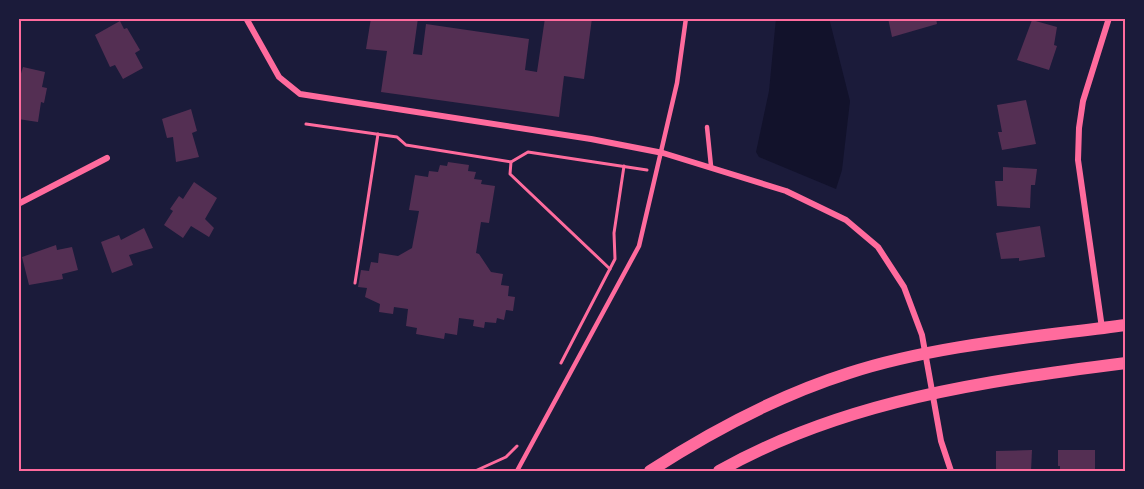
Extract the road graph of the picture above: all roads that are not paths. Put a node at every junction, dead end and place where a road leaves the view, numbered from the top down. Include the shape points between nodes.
1 (246, 18) edge
2 (686, 18) edge
3 (1109, 18) edge
4 (707, 127) dead end
5 (663, 153) junction
6 (107, 158) dead end
7 (711, 166) junction
8 (18, 204) edge
9 (1126, 325) edge
10 (1102, 328) junction
11 (927, 355) junction
12 (1126, 363) edge
13 (933, 392) junction
14 (517, 471) edge
15 (650, 471) edge
16 (719, 471) edge
17 (951, 471) edge

1 - 5 street via 279,77 300,94
2 - 5 lane
3 - 10 street via 1083,100 1078,160
4 - 7 lane
5 - 7 street
5 - 14 lane via 639,246
6 - 8 street
7 - 11 street via 822,206 860,230 892,265 904,287
9 - 10 main road
10 - 11 main road
11 - 13 street
11 - 15 main road via 848,373 807,389 691,446
12 - 13 main road
13 - 16 main road via 877,405 783,440
13 - 17 street via 941,441

